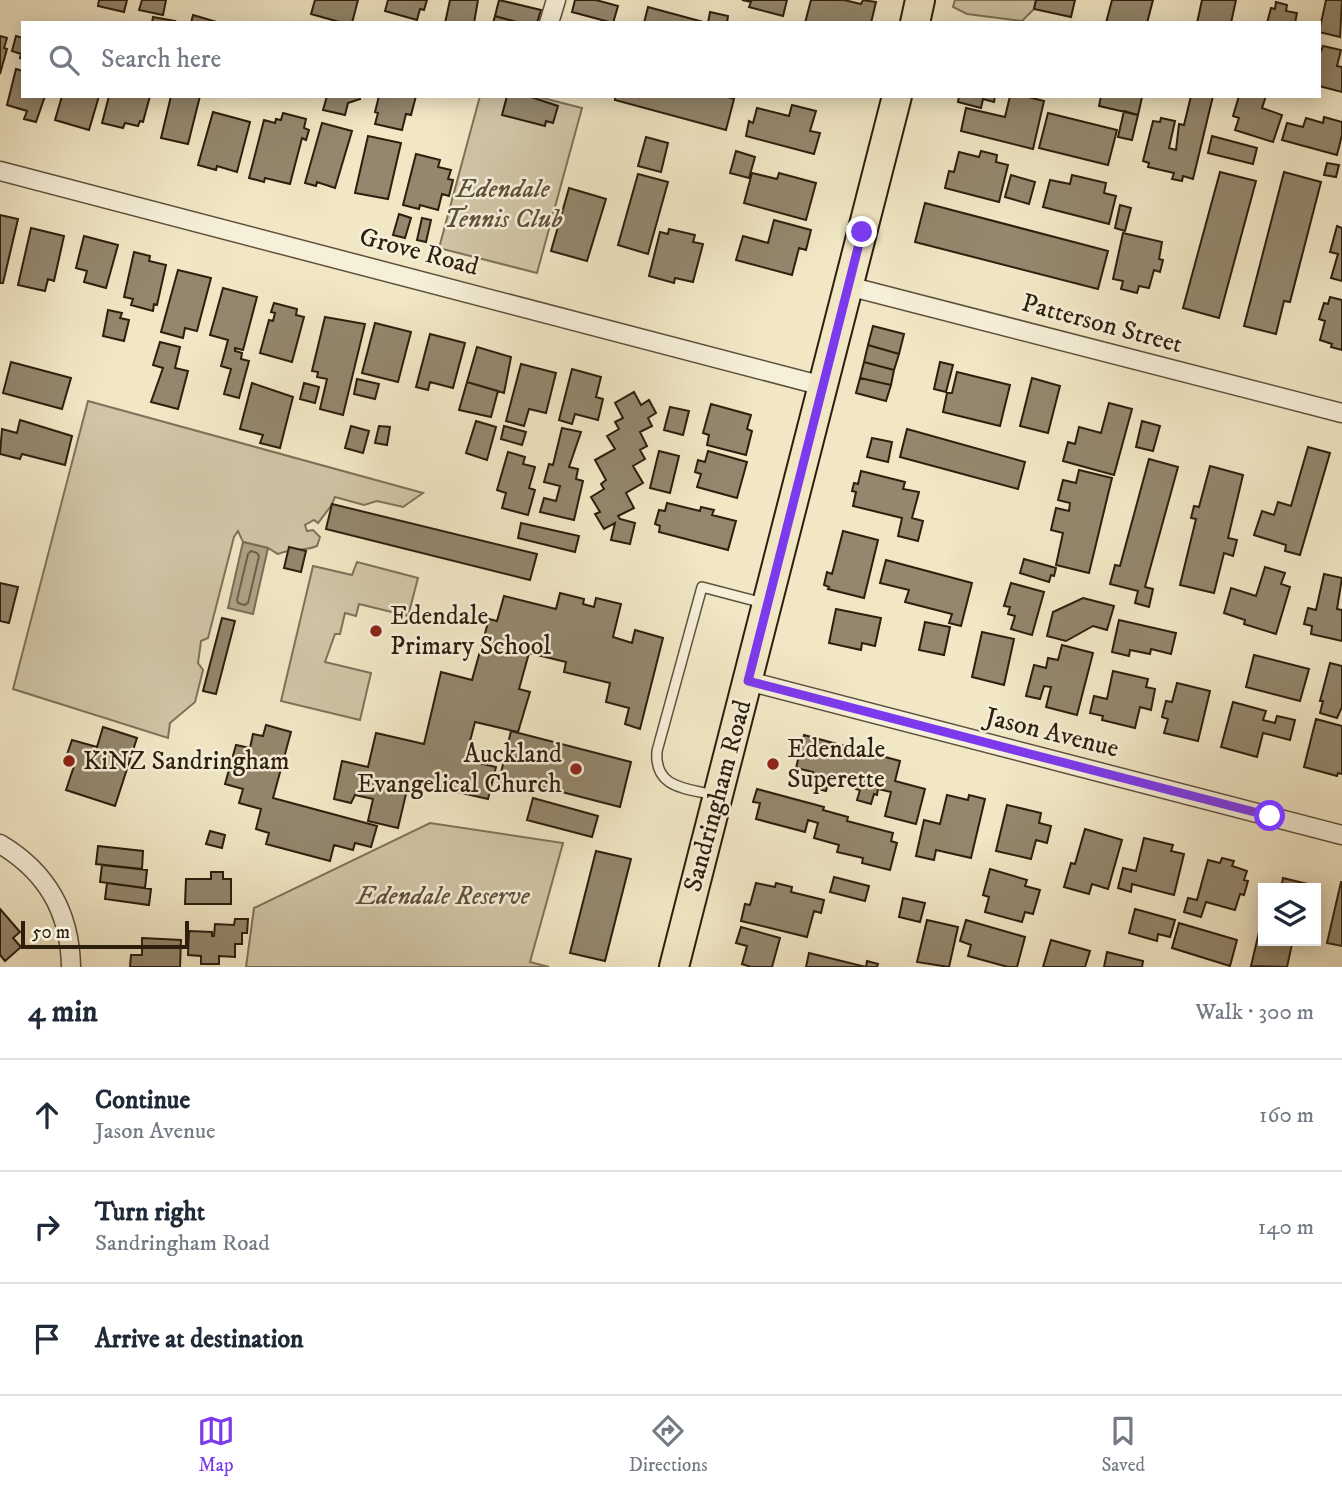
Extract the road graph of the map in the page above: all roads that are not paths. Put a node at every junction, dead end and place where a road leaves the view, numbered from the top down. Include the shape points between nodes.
1 (556, 0) edge
2 (920, 0) edge
3 (550, 21) edge
4 (915, 21) edge
5 (896, 98) edge
6 (0, 171) edge
7 (848, 286) junction
8 (823, 386) junction
9 (1342, 413) edge
10 (768, 604) junction
11 (748, 681) junction
12 (718, 796) junction
13 (1342, 835) edge
14 (0, 844) edge
15 (71, 967) edge
16 (674, 967) edge

1 - 3 street
2 - 4 main road
5 - 7 main road, Sandringham Road
6 - 8 street, Grove Road
7 - 8 main road, Sandringham Road
7 - 9 street, Patterson Street
8 - 10 main road, Sandringham Road
10 - 11 main road, Sandringham Road
10 - 12 lane via 702,587 657,751 656,764 668,782
11 - 12 main road, Sandringham Road
11 - 13 street, Jason Avenue
12 - 16 main road, Sandringham Road
14 - 15 street via 31,866 54,897 62,914

